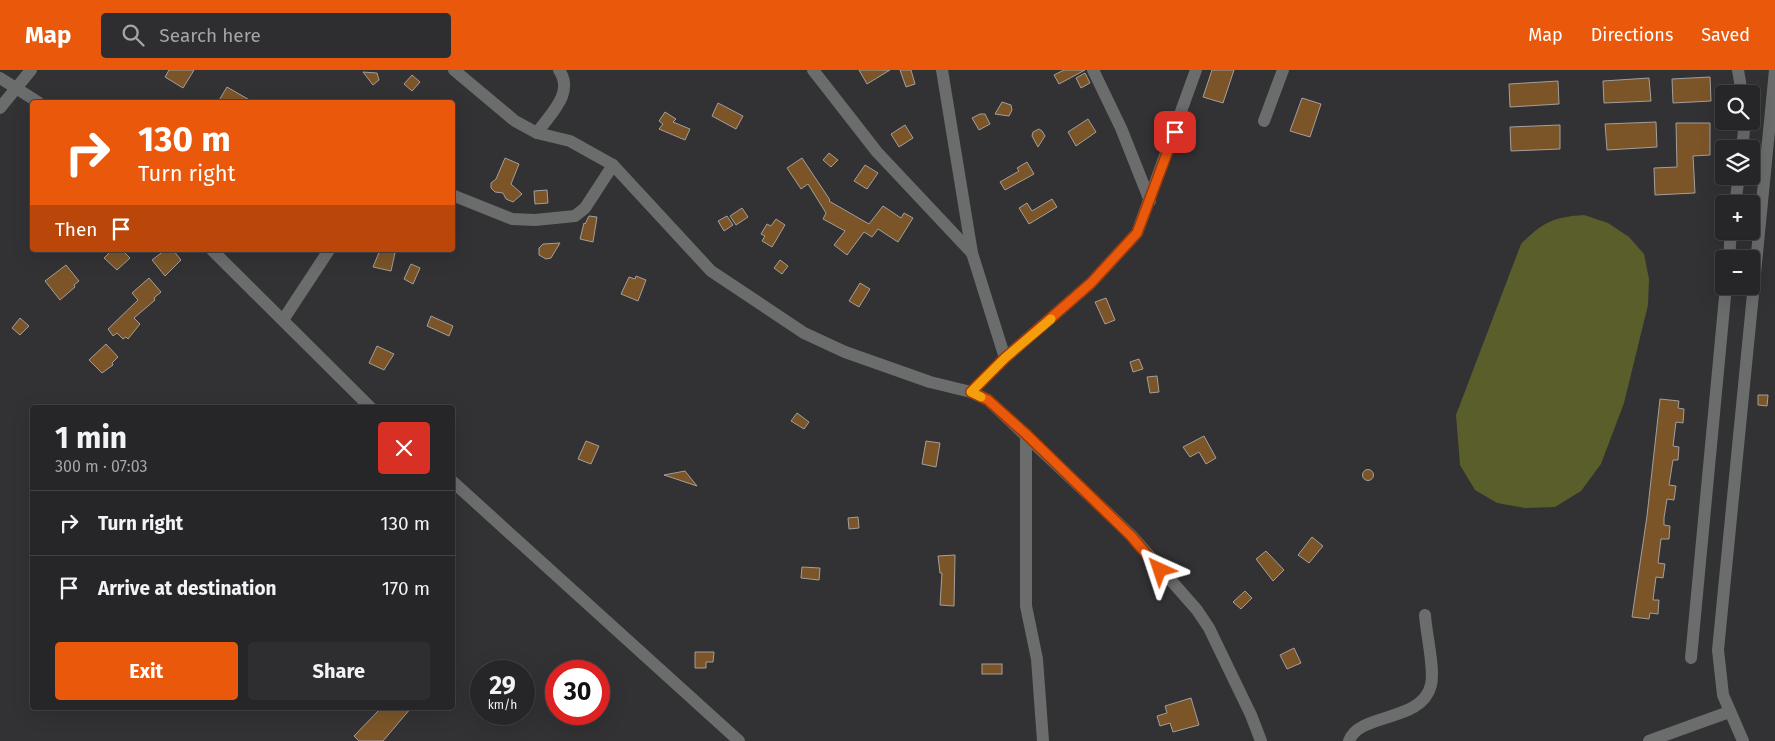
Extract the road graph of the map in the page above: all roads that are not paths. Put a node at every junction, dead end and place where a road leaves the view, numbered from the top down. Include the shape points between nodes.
1 (31, 70) edge
2 (454, 70) edge
3 (559, 70) edge
4 (813, 70) edge
5 (942, 70) edge
6 (1093, 70) edge
7 (1196, 70) edge
8 (1283, 70) edge
9 (1738, 70) edge
10 (1774, 70) edge
11 (0, 78) edge
12 (1740, 85) edge
13 (18, 88) junction
14 (35, 100) edge
15 (0, 108) edge
16 (1264, 121) dead end
17 (537, 133) junction
18 (613, 165) junction
19 (455, 196) edge
20 (1150, 201) junction
21 (327, 252) edge
22 (972, 253) junction
23 (224, 255) edge
24 (1725, 295) edge
25 (283, 320) junction
26 (1005, 358) junction
27 (971, 392) junction
28 (368, 405) edge
29 (1026, 434) junction
30 (455, 484) edge
31 (1425, 615) dead end
32 (1691, 658) dead end
33 (1729, 712) junction
34 (739, 741) edge
35 (1043, 741) edge
36 (1261, 741) edge
37 (1349, 741) edge
38 (1650, 741) edge
39 (1743, 741) edge

1 - 13 street
2 - 17 street via 515,122
3 - 17 street via 565,94
4 - 22 street via 877,152
5 - 22 street
6 - 20 street
7 - 20 street
8 - 16 street
9 - 12 street
10 - 33 street via 1718,650 1723,695
11 - 13 street
13 - 14 street
13 - 15 street
17 - 18 street via 570,141
18 - 19 street via 585,208 575,216 512,219
18 - 27 street via 711,271 804,333 845,352 930,382
20 - 26 street via 1137,233 1109,266
21 - 25 street
22 - 26 street
23 - 25 street
24 - 32 street
25 - 28 street
26 - 27 street
27 - 29 street via 988,400
29 - 35 street via 1026,606 1037,659
29 - 36 street via 1131,536 1196,610 1209,628
30 - 34 street
31 - 37 street via 1432,675 1426,697 1418,705 1355,731
33 - 38 street
33 - 39 street

